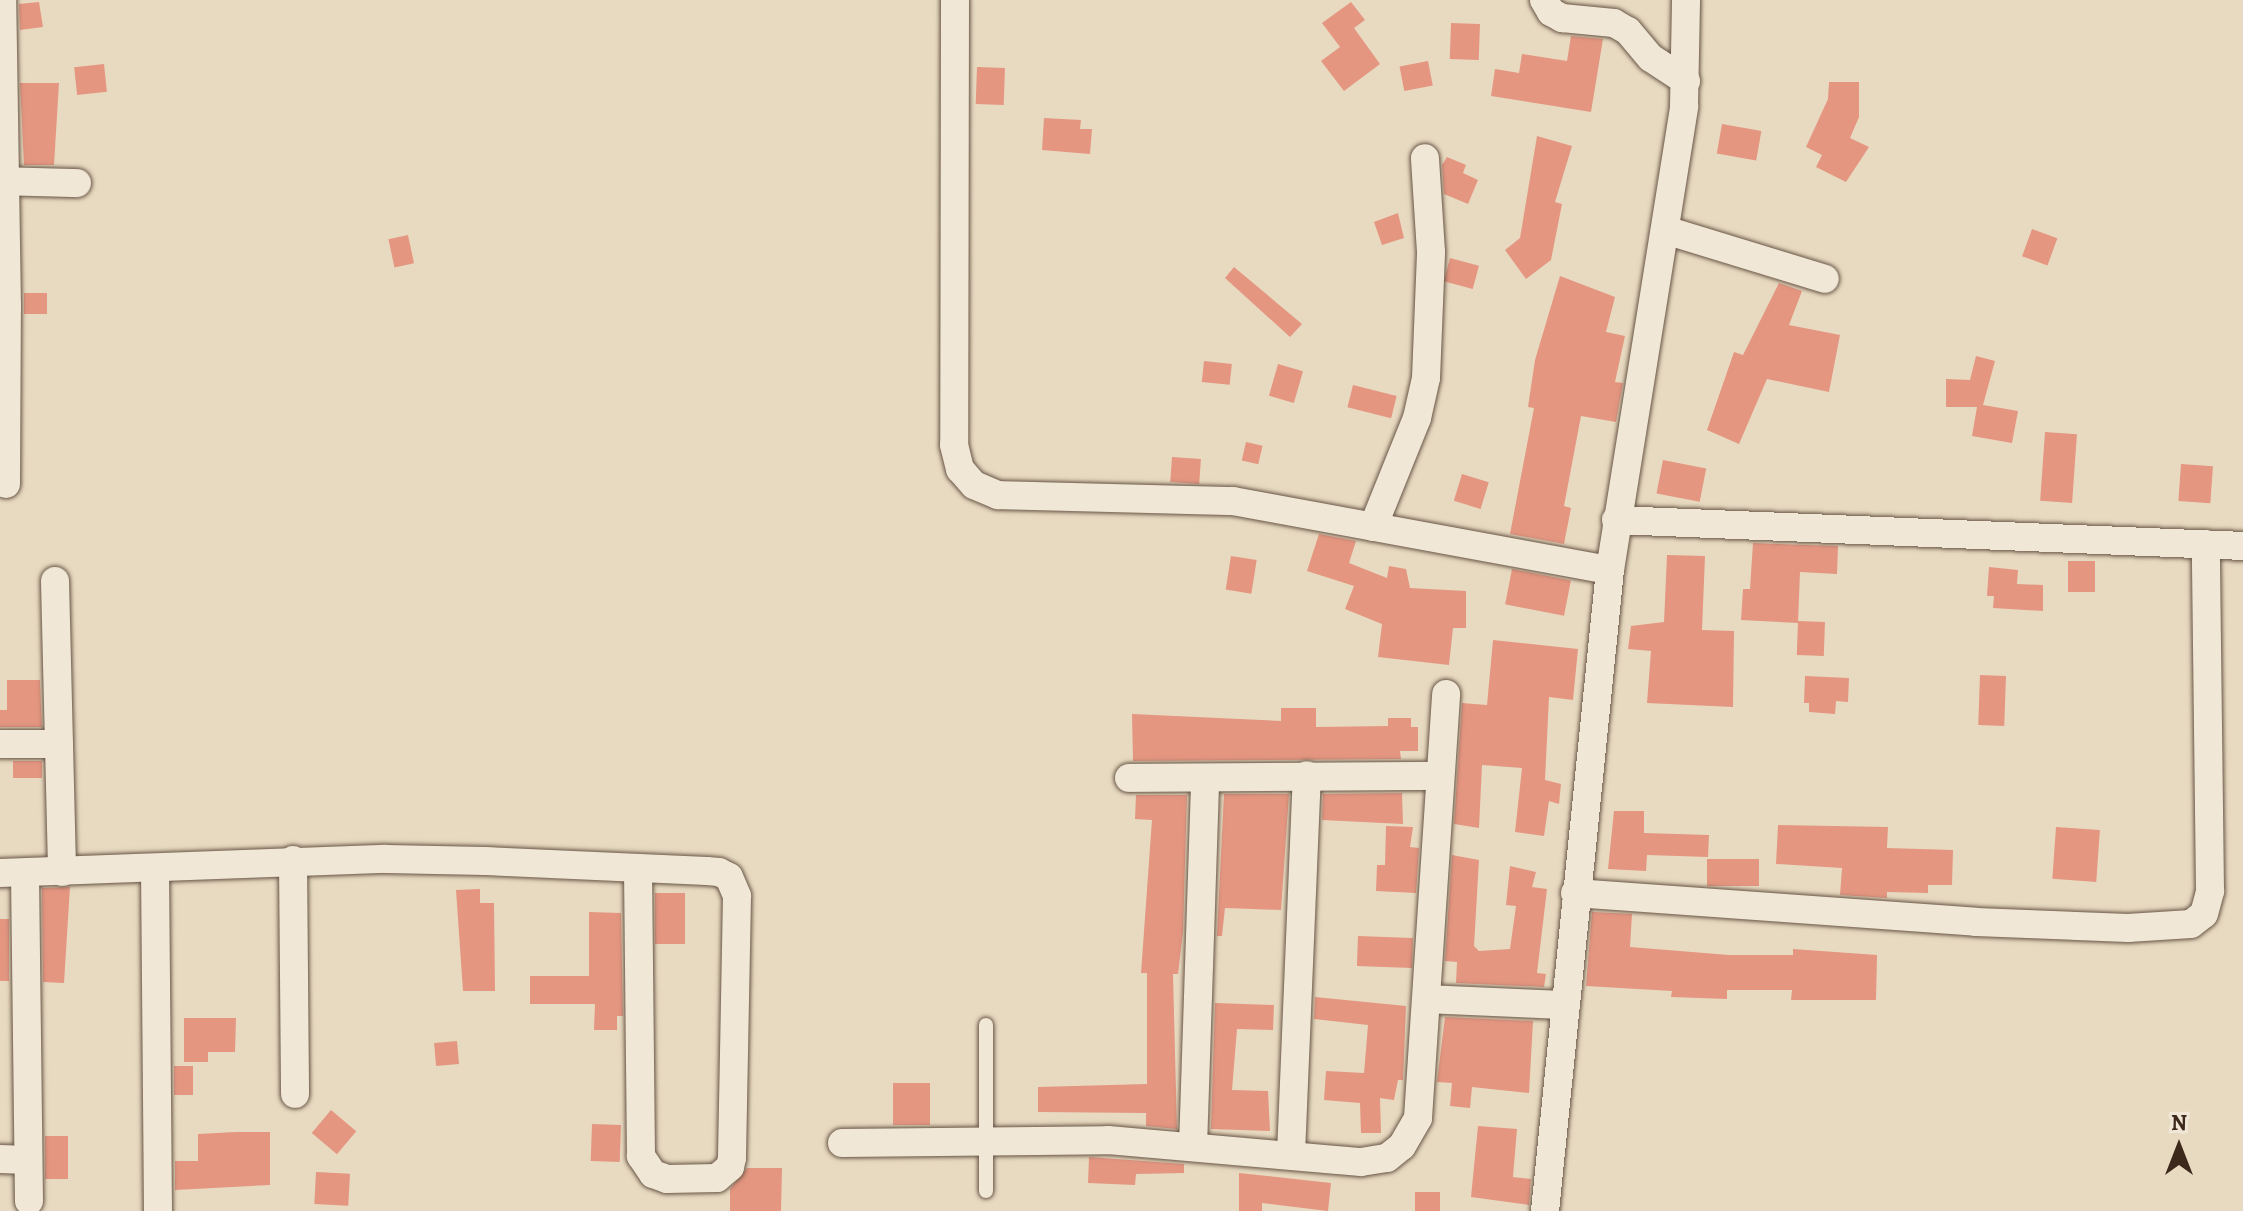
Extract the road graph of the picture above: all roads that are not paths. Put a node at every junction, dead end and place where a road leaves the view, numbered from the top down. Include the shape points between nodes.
1 (2, 0) edge
2 (955, 0) edge
3 (1544, 0) edge
4 (1686, 0) edge
5 (2, 57) edge
6 (1686, 81) junction
7 (1425, 158) dead end
8 (2, 181) edge
9 (77, 183) dead end
10 (1665, 230) junction
11 (1825, 279) dead end
12 (4, 307) edge
13 (6, 484) dead end
14 (1616, 520) junction
15 (1373, 527) junction
16 (2206, 544) junction
17 (2243, 546) edge
18 (1610, 570) junction
19 (55, 581) dead end
20 (1446, 694) dead end
21 (0, 744) edge
22 (59, 744) junction
23 (1307, 775) junction
24 (1440, 776) junction
25 (1129, 778) dead end
26 (1205, 778) junction
27 (293, 860) junction
28 (155, 868) junction
29 (638, 868) junction
30 (62, 872) junction
31 (12, 874) edge
32 (1575, 893) junction
33 (13, 974) edge
34 (1427, 999) junction
35 (1566, 1005) junction
36 (986, 1025) dead end
37 (13, 1065) edge
38 (295, 1094) dead end
39 (986, 1140) junction
40 (842, 1143) dead end
41 (1193, 1147) junction
42 (1291, 1154) junction
43 (0, 1159) edge
44 (28, 1160) junction
45 (986, 1191) dead end
46 (29, 1201) dead end
47 (158, 1211) edge
48 (1545, 1211) edge

1 - 5 street
2 - 15 street via 954,445 960,469 974,485 998,495 1233,501
3 - 6 street via 1562,18 1614,23 1651,58
4 - 6 street
5 - 8 street
6 - 10 street
7 - 15 street via 1431,252 1426,378 1417,418
8 - 9 street
8 - 12 street
10 - 11 street
10 - 14 street
12 - 13 street
14 - 16 street
14 - 18 street
15 - 18 street
16 - 17 street
16 - 32 street via 2210,891 2204,914 2191,924 2128,928 1976,922
18 - 32 street
19 - 22 street
20 - 24 street
21 - 22 street
22 - 30 street
23 - 24 street
23 - 26 street
23 - 42 street
24 - 34 street
25 - 26 street
26 - 41 street
27 - 28 street
27 - 29 street
27 - 38 street
28 - 30 street
28 - 47 street
29 - 29 street via 719,872 729,877 737,896 732,1158 717,1178 667,1179 653,1174 641,1156
30 - 31 street
31 - 33 street
32 - 35 street
33 - 37 street
34 - 35 street
34 - 42 street via 1418,1118 1402,1146 1387,1158 1361,1162
35 - 48 street
36 - 39 lane
37 - 44 street
39 - 40 street
39 - 41 street via 1108,1140
39 - 45 lane
41 - 42 street
43 - 44 street
44 - 46 street

